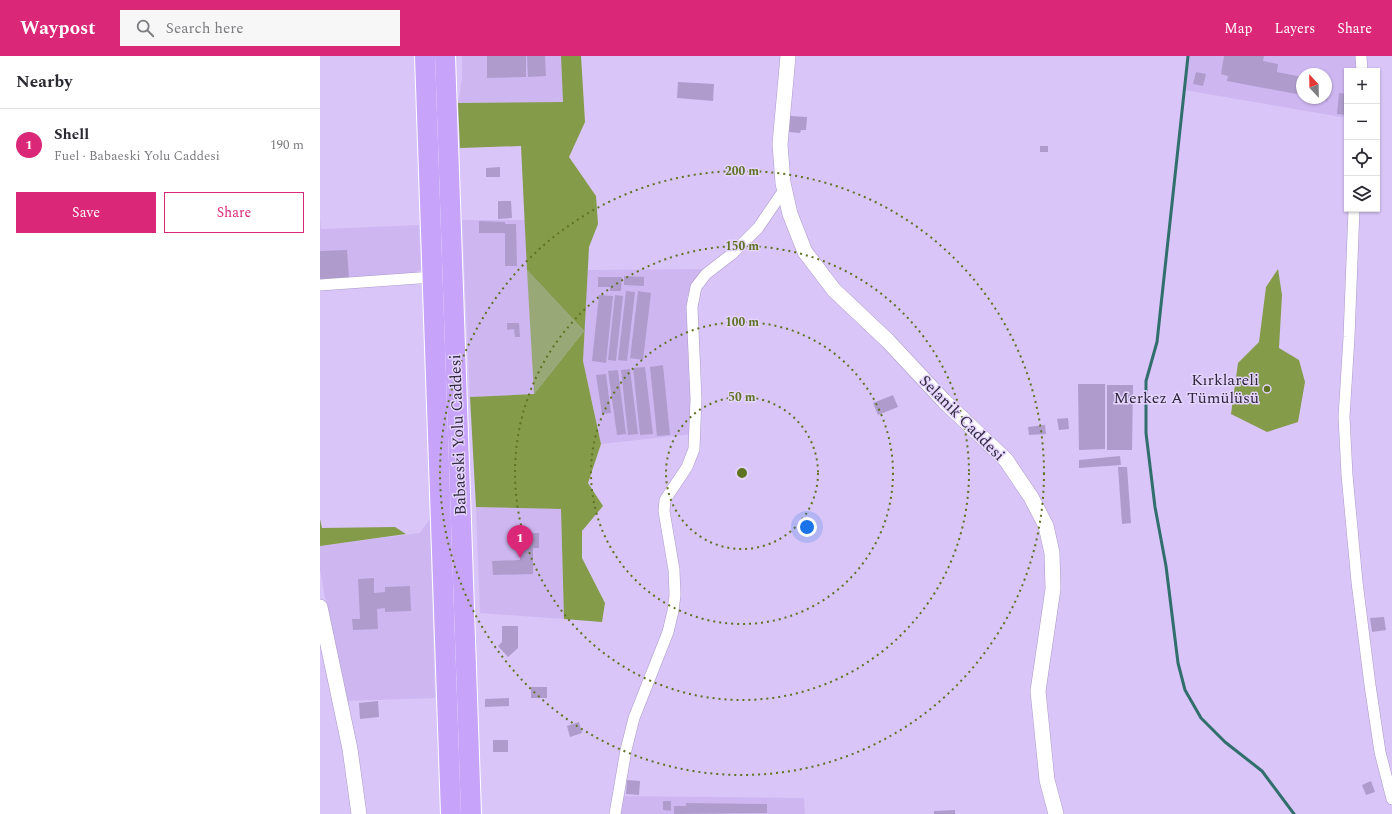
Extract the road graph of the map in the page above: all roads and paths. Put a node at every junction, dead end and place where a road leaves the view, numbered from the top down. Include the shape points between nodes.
1 (426, 56) edge
2 (445, 56) edge
3 (788, 56) edge
4 (1361, 56) edge
5 (1362, 68) edge
6 (784, 190) junction
7 (1354, 212) edge
8 (433, 277) junction
9 (320, 285) edge
10 (320, 607) edge
11 (1392, 799) edge
12 (359, 814) edge
13 (451, 814) edge
14 (471, 814) edge
15 (615, 814) edge
16 (1056, 814) edge

1 - 8 highway, Babaeski Yolu Caddesi
2 - 14 highway, Babaeski Yolu Caddesi
3 - 6 street, Selanik Caddesi via 780,144
4 - 5 street
6 - 15 street via 758,228 732,254 706,274 696,287 692,307 696,399 694,449 683,474 665,500 664,511 674,570 673,611 668,632 634,718
6 - 16 street, Selanik Caddesi via 790,214 805,252 834,290 1006,460 1031,497 1046,526 1052,554 1053,589 1038,691 1047,780
7 - 11 street via 1350,337 1344,417 1347,468 1357,582 1370,685 1380,752
8 - 9 street
8 - 13 highway, Babaeski Yolu Caddesi
10 - 12 street via 350,749

